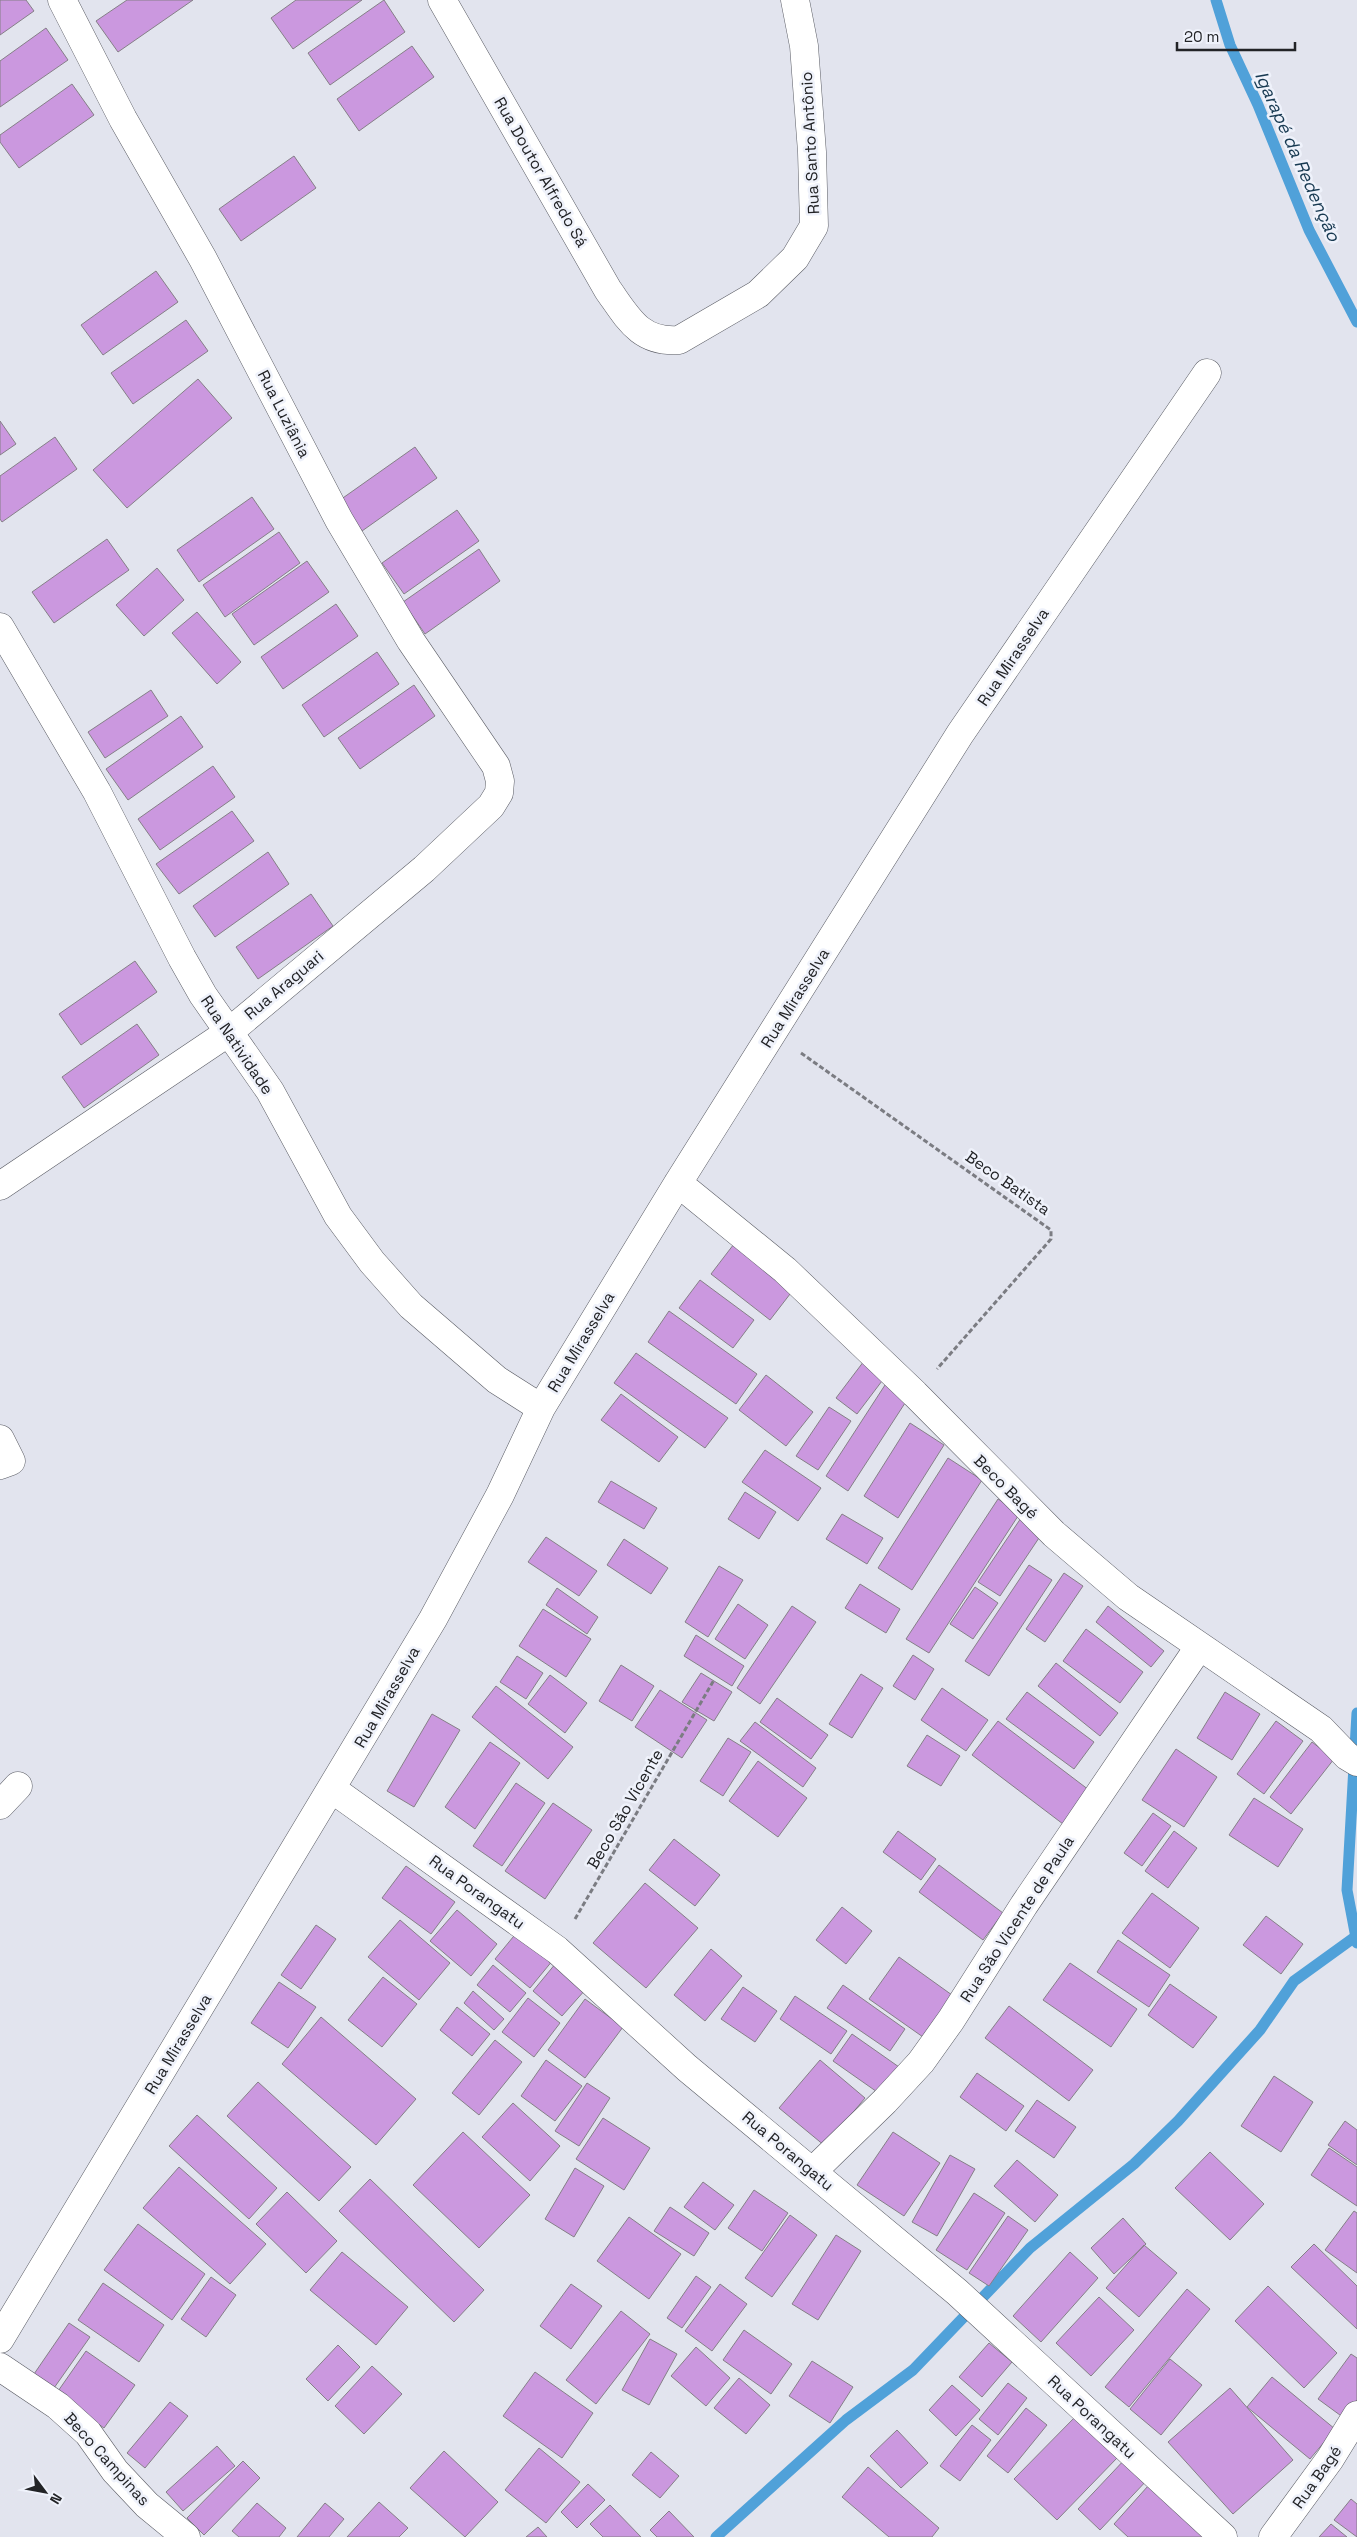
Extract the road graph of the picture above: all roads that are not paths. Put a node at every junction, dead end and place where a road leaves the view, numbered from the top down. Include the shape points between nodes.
1 (62, 0) edge
2 (442, 0) edge
3 (794, 0) edge
4 (649, 336) joint
5 (1207, 372) dead end
6 (0, 627) edge
7 (480, 818) joint
8 (229, 1032) junction
9 (678, 1183) junction
10 (0, 1186) edge
11 (541, 1408) junction
12 (1199, 1647) junction
13 (1352, 1759) edge
14 (18, 1786) dead end
15 (332, 1789) junction
16 (0, 1806) edge
17 (813, 2172) junction
18 (0, 2339) edge
19 (0, 2367) edge
20 (1357, 2415) edge
21 (186, 2537) edge
22 (1223, 2537) edge
23 (1273, 2537) edge

1 - 7 street, Rua Luziânia via 123,119 203,259 339,520 411,641 496,766 499,793
2 - 4 street, Rua Doutor Alfredo Sá via 608,290 636,327
3 - 4 street, Rua Santo Antônio via 804,46 814,226 786,269 758,294 679,340 664,341
5 - 9 street, Rua Mirasselva via 960,734
6 - 8 street, Rua Natividade via 97,792 182,958
7 - 8 street, Rua Araguari
8 - 10 street, Rua Araguari
8 - 11 street, Rua Natividade via 270,1091 338,1216 372,1262 411,1306 451,1342 497,1380
9 - 11 street, Rua Mirasselva
9 - 12 street, Beco Bagé via 784,1270 915,1394 1054,1534 1128,1597
11 - 15 street, Rua Mirasselva via 500,1495 433,1619
12 - 13 street, Beco Bagé via 1321,1729
12 - 17 street, Rua São Vicente de Paula via 921,2062
14 - 16 street
15 - 17 street, Rua Porangatu via 557,1950 687,2068
15 - 18 street, Rua Mirasselva
17 - 22 street, Rua Porangatu via 957,2292
19 - 21 street, Beco Campinas via 58,2406 88,2433 115,2471
20 - 23 street, Rua Bagé via 1330,2459

